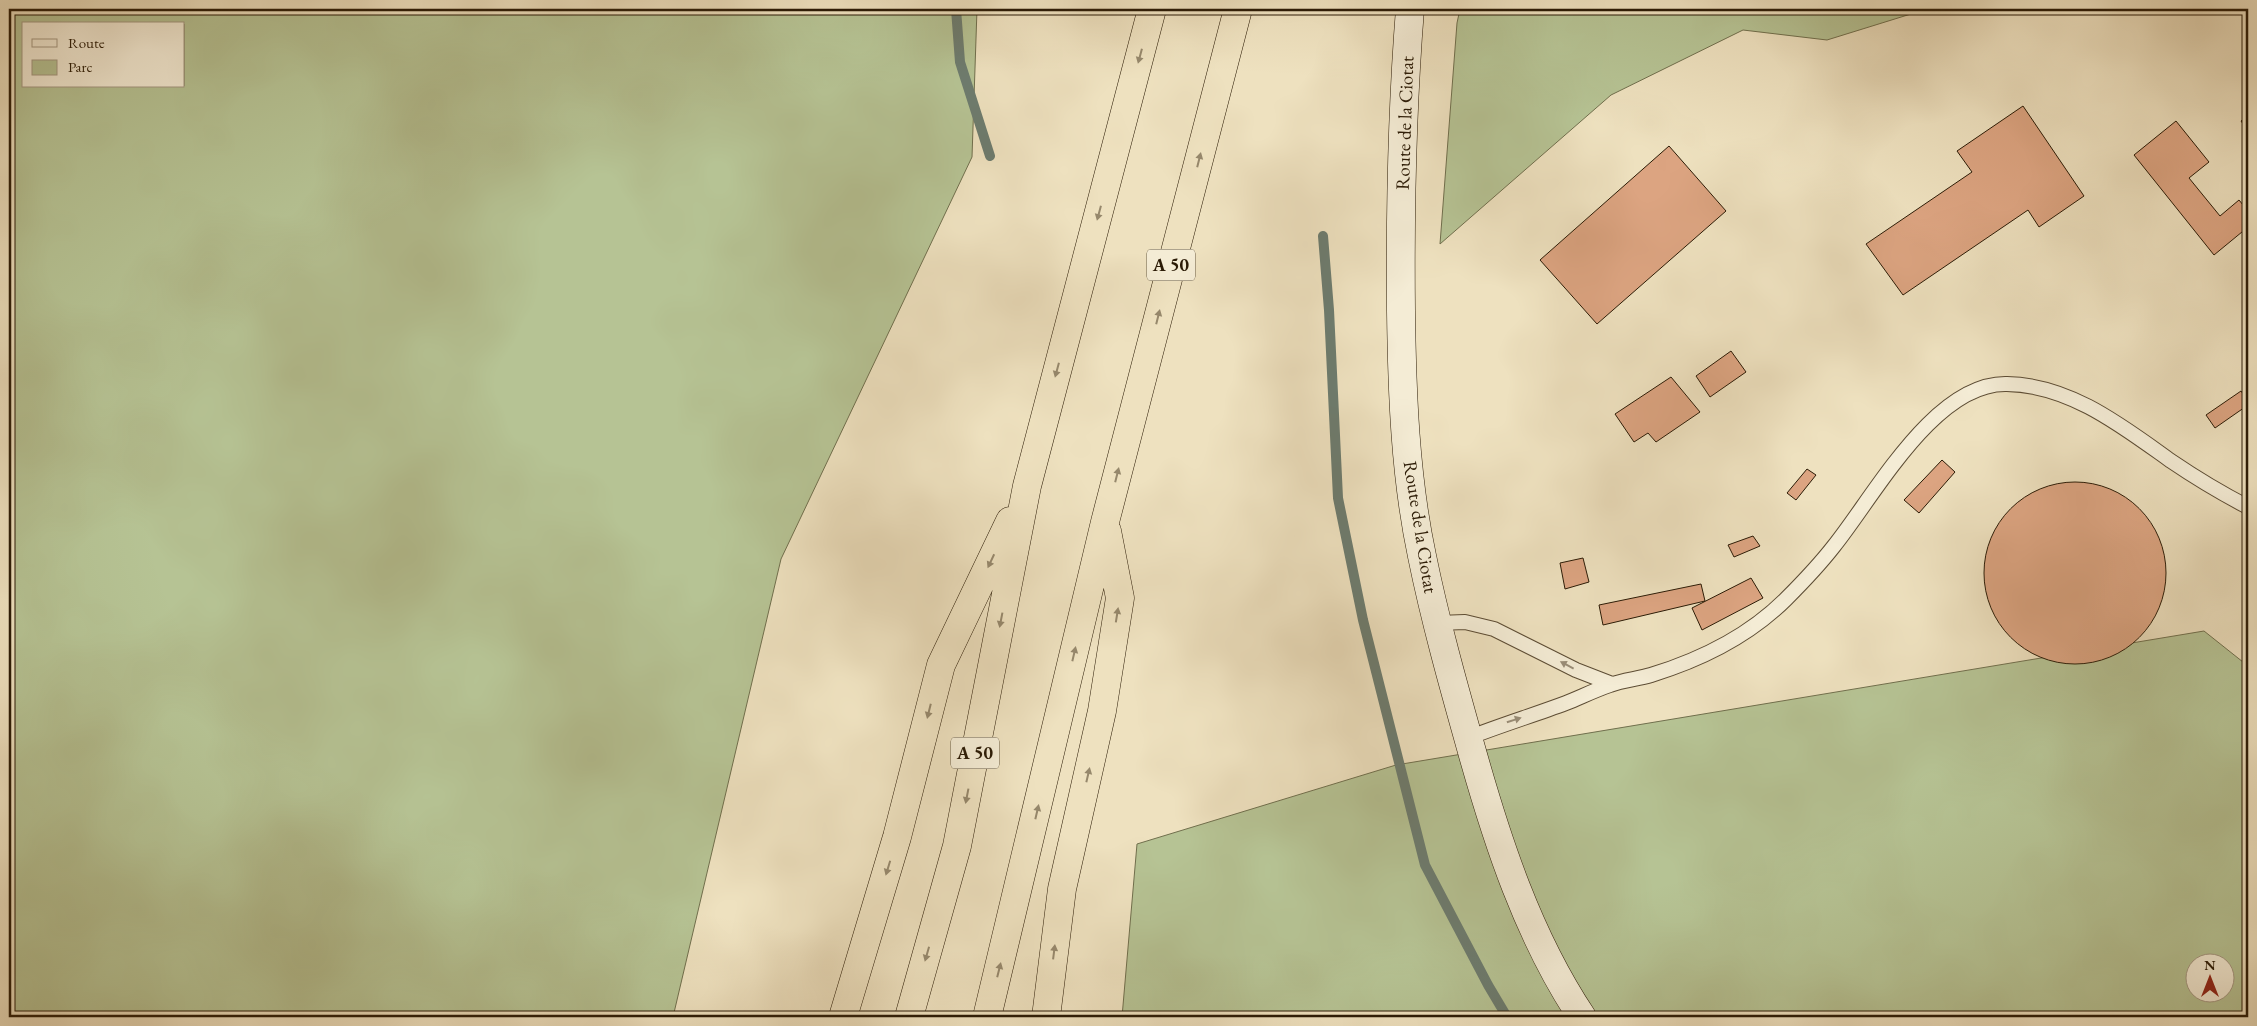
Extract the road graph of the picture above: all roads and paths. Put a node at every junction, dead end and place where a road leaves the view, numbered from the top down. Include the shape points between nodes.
1 (1152, 9) edge
2 (1238, 9) edge
3 (1410, 9) edge
4 (1027, 486) junction
5 (2248, 507) edge
6 (1105, 522) junction
7 (1438, 623) junction
8 (1612, 684) junction
9 (1468, 738) junction
10 (843, 1017) edge
11 (909, 1017) edge
12 (987, 1017) edge
13 (1046, 1017) edge
14 (1582, 1017) edge

1 -> 4 highway, A 50
6 -> 2 highway, A 50
3 - 7 main road, Route de la Ciotat via 1400,233 1402,378 1410,471 1422,554
4 -> 10 highway via 941,665 897,836
4 -> 11 highway, A 50 via 957,846
5 - 8 lane via 2214,489 2124,426 2077,401 2038,386 2005,384 1976,388 1935,416 1885,476 1834,547 1785,600 1744,632 1699,657 1651,675
12 -> 6 highway, A 50
13 -> 6 highway via 1062,889 1102,711 1120,598
8 -> 7 lane via 1576,670 1494,628 1466,622
7 - 9 main road, Route de la Ciotat
9 -> 8 lane
9 - 14 main road, Route de la Ciotat via 1513,879 1542,948

